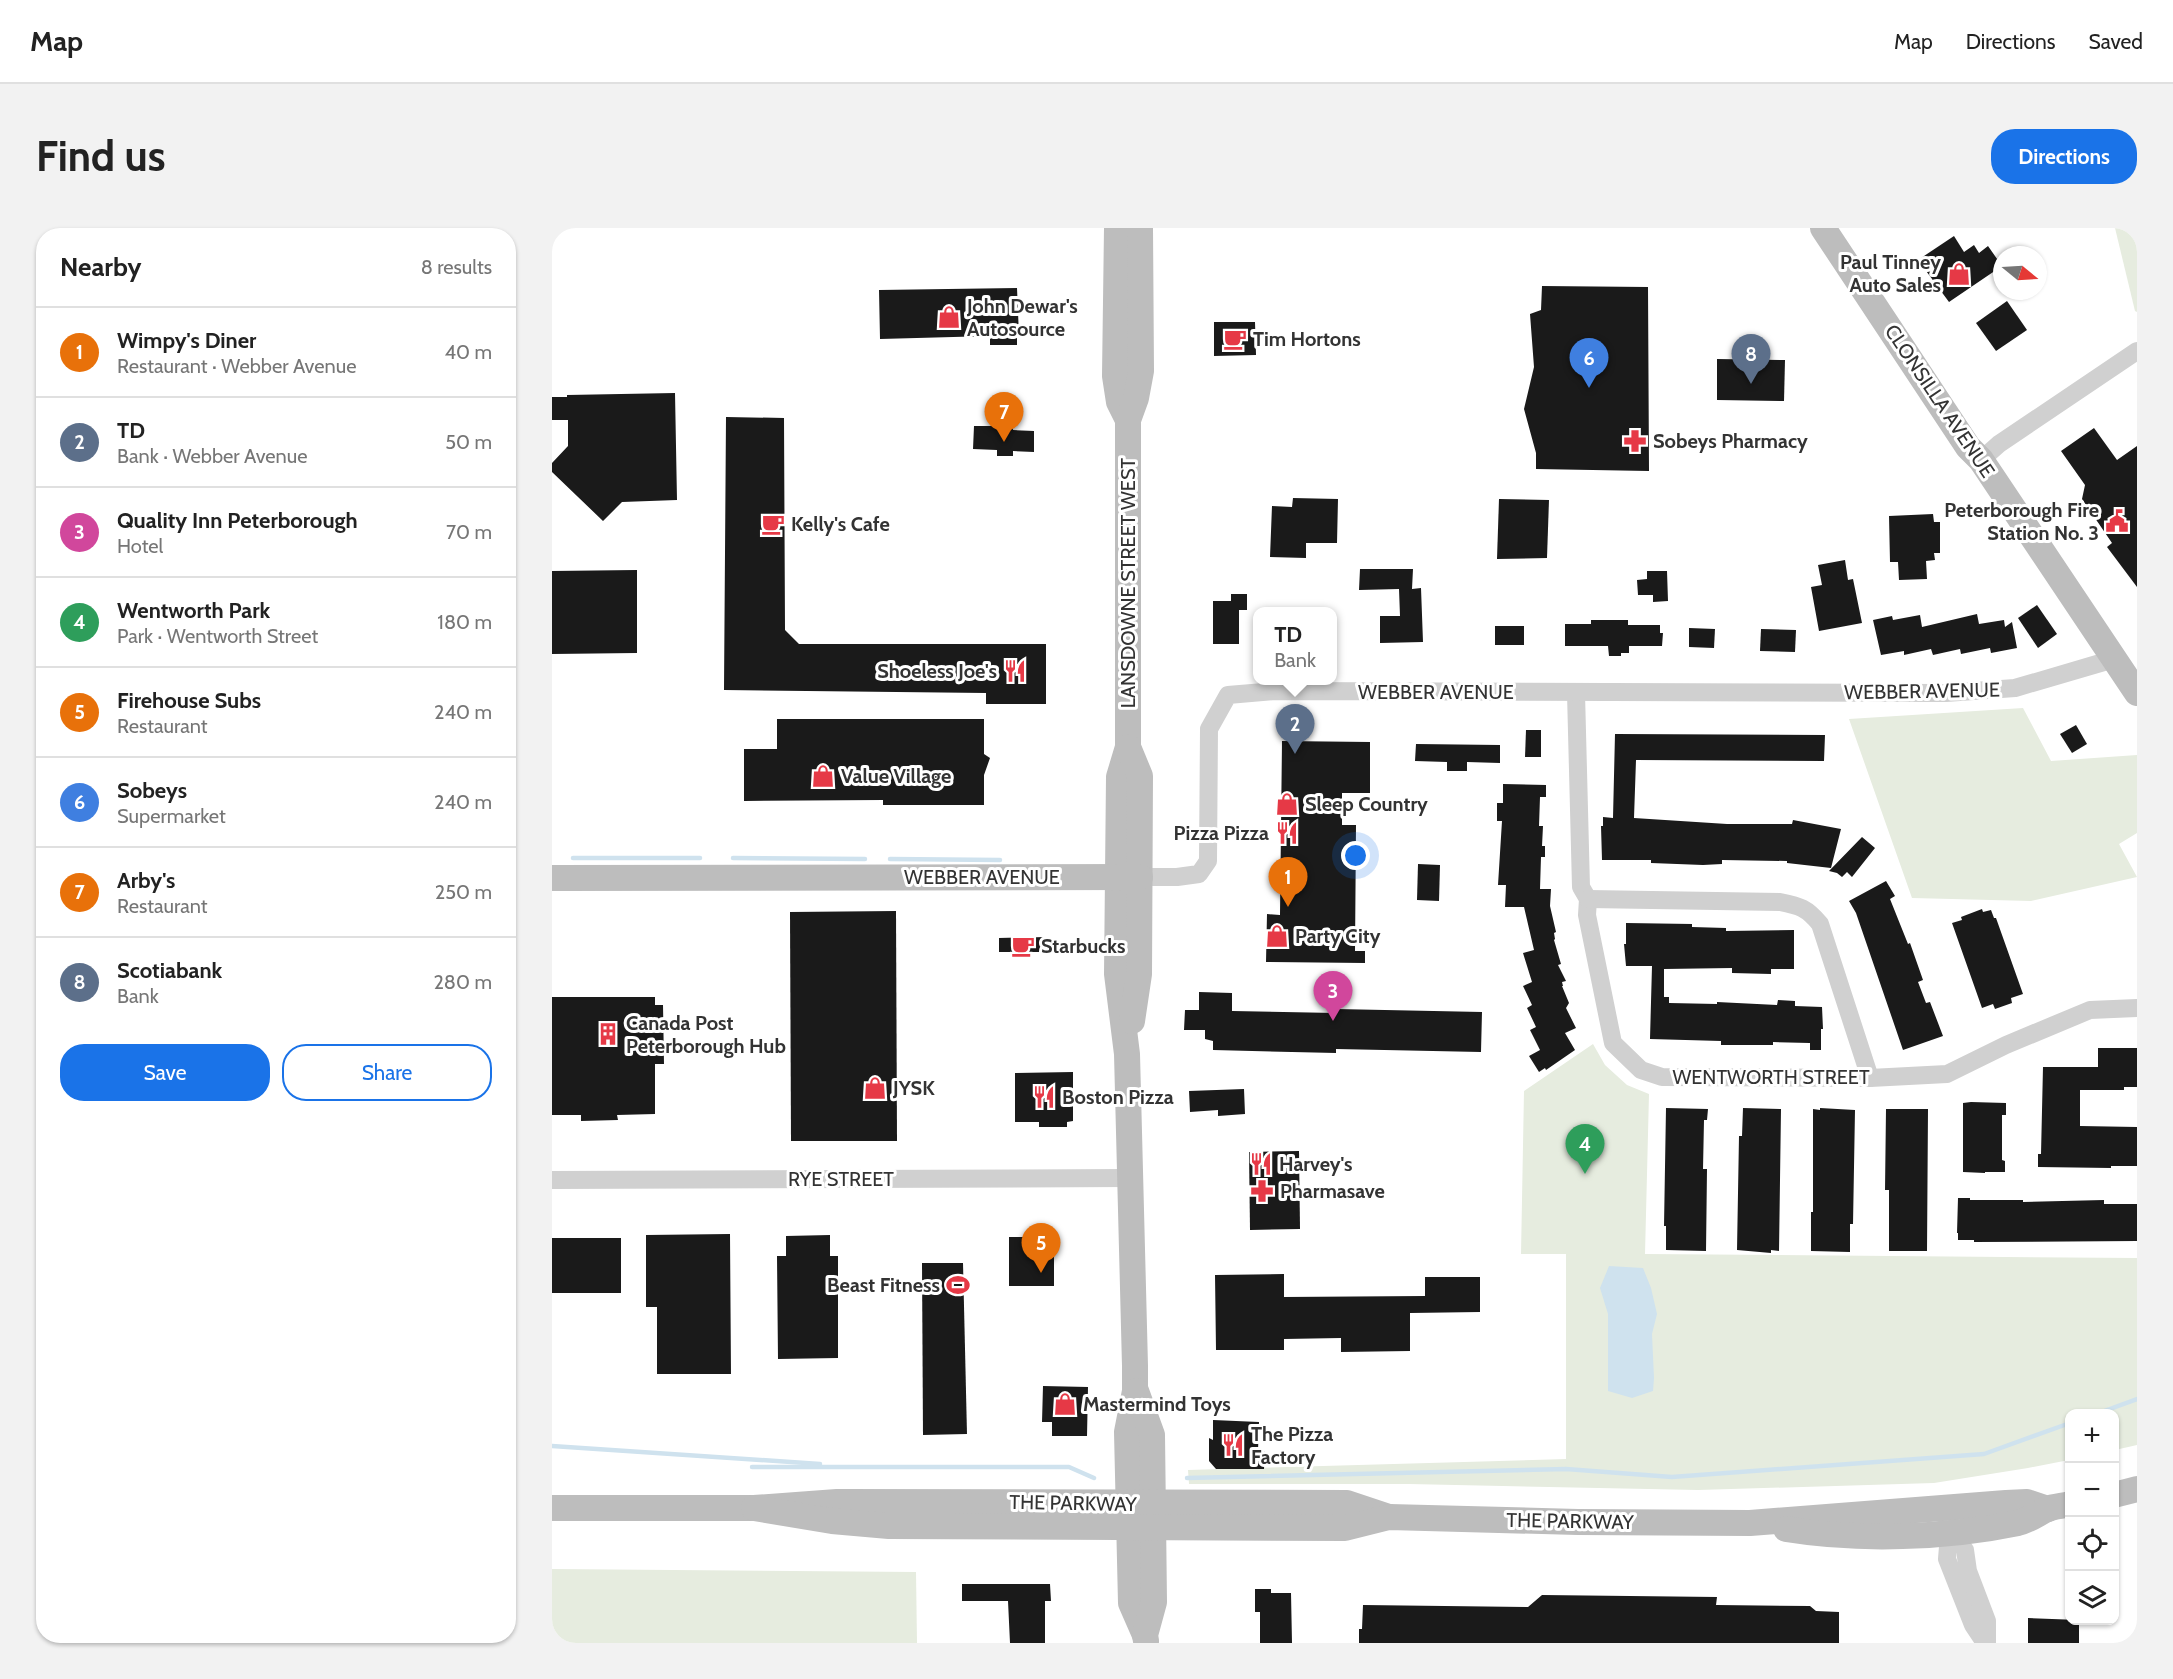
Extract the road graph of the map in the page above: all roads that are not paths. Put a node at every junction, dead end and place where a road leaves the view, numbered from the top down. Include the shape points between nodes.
1 (1118, 228) edge
2 (1140, 228) edge
3 (1823, 228) edge
4 (2137, 351) edge
5 (1128, 420) junction
6 (1981, 460) junction
7 (2114, 660) junction
8 (1576, 693) junction
9 (2137, 693) edge
10 (1129, 877) junction
11 (552, 878) edge
12 (1588, 899) junction
13 (2137, 1008) edge
14 (1870, 1078) junction
15 (1130, 1178) junction
16 (552, 1180) edge
17 (2137, 1489) edge
18 (2119, 1494) edge
19 (2059, 1507) edge
20 (552, 1508) edge
21 (1141, 1515) junction
22 (1950, 1520) junction
23 (1146, 1639) edge
24 (1986, 1643) edge

1 - 5 main road, LANSDOWNE STREET WEST via 1115,376 1119,402
2 - 5 main road, LANSDOWNE STREET WEST via 1141,371
3 - 6 main road, CLONSILLA AVENUE via 1968,447
4 - 6 street
5 - 10 main road, LANSDOWNE STREET WEST via 1128,747 1119,777
6 - 7 main road, CLONSILLA AVENUE
7 - 8 street, WEBBER AVENUE via 2015,688 1946,693
7 - 9 main road, CLONSILLA AVENUE
8 - 10 street, WEBBER AVENUE via 1275,691 1228,695 1209,729 1208,861 1199,874
8 - 12 street, WENTWORTH STREET via 1581,887
10 - 11 main road, WEBBER AVENUE
10 - 15 main road, LANSDOWNE STREET WEST via 1117,974 1127,1054
12 - 14 street via 1780,902 1809,911 1820,924
12 - 14 street, WENTWORTH STREET via 1587,915 1613,1043 1641,1070 1662,1077
13 - 14 street, WENTWORTH STREET via 2090,1010 1947,1074
15 - 16 street, RYE STREET
15 - 21 main road, LANSDOWNE STREET WEST via 1136,1391 1127,1432
17 - 18 main road
19 - 22 main road, THE PARKWAY via 2027,1502
20 - 21 main road, THE PARKWAY via 754,1508 889,1526
21 - 22 main road, THE PARKWAY via 1347,1503 1389,1517 1750,1523
21 - 23 main road, LANSDOWNE STREET WEST via 1131,1603
22 - 24 street via 1965,1550 1968,1571 1987,1621

